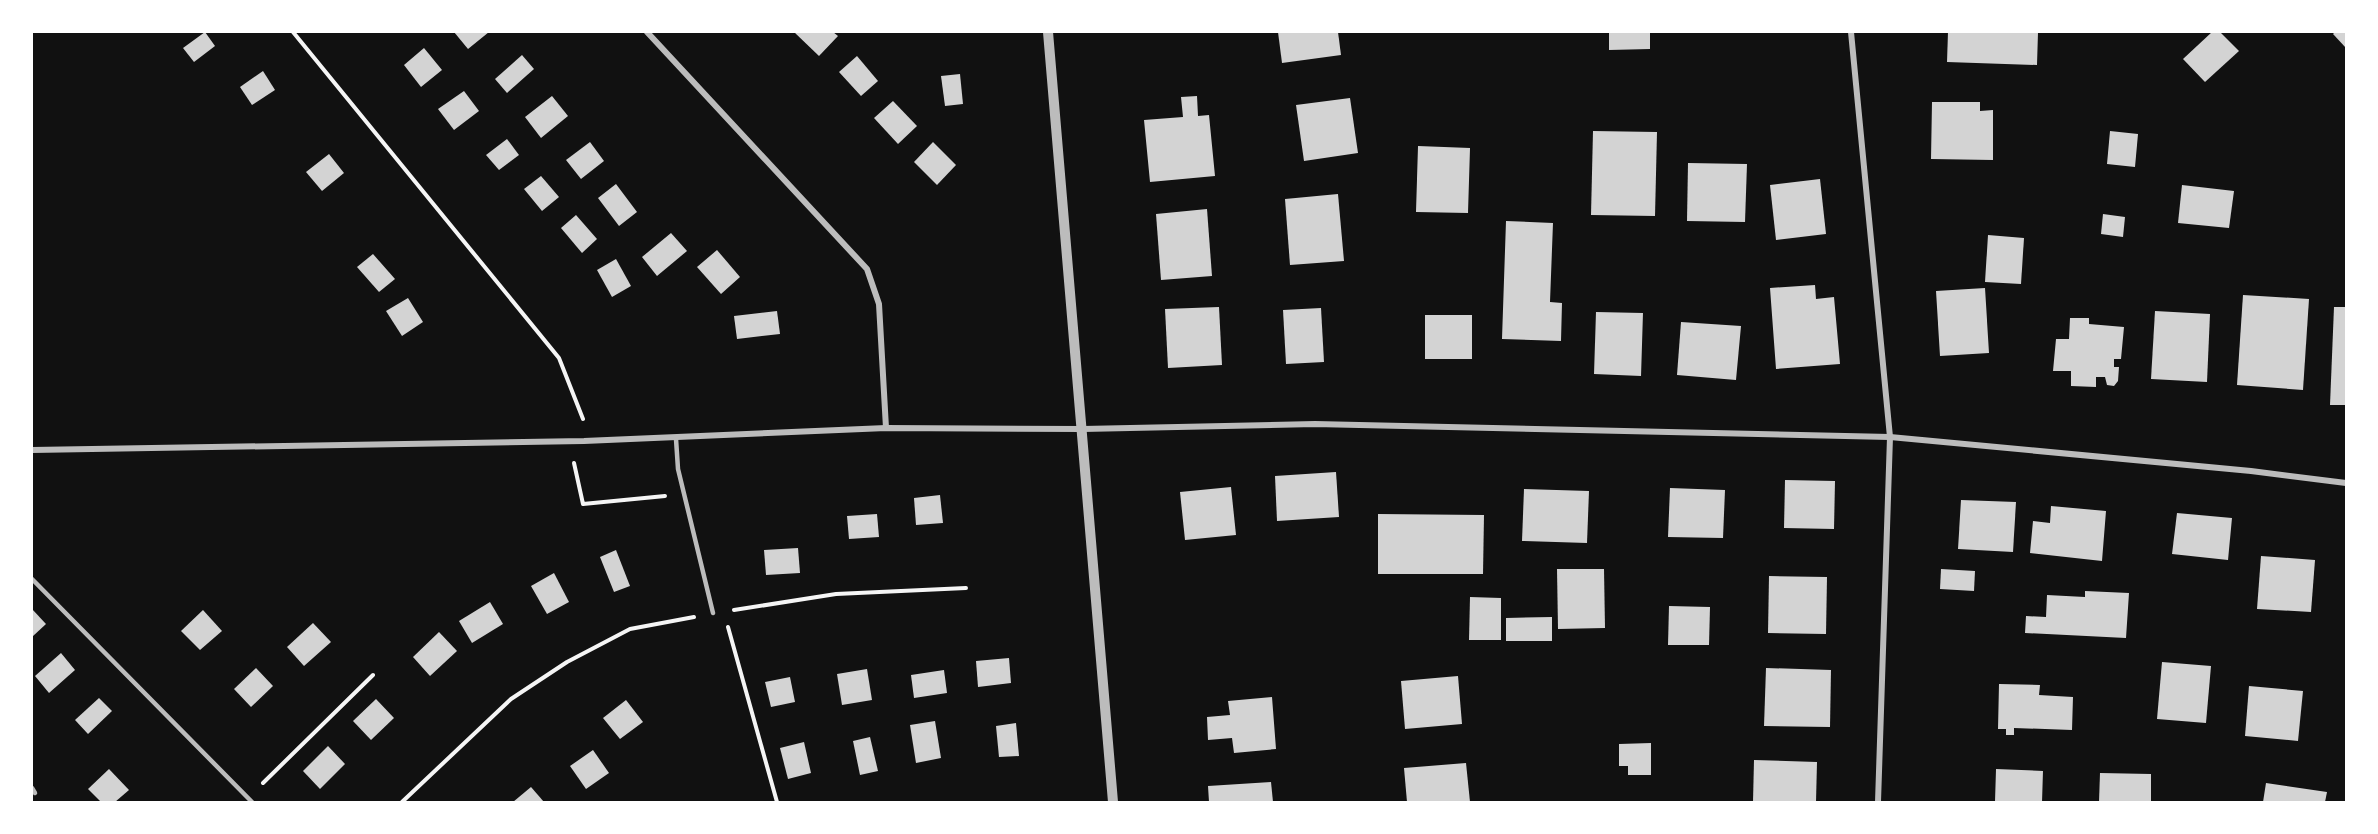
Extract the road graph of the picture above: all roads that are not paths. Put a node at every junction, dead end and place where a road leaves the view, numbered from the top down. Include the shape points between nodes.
1 (647, 32) edge
2 (1048, 32) edge
3 (1851, 32) edge
4 (886, 428) junction
5 (1083, 429) junction
6 (1890, 437) junction
7 (676, 438) junction
8 (32, 450) edge
9 (2346, 483) edge
10 (32, 579) edge
11 (713, 613) road end
12 (250, 801) edge
13 (1113, 802) edge
14 (1878, 802) edge

1 - 4 street via 867,269 879,303
2 - 5 street
3 - 6 street
4 - 5 street
4 - 7 street
5 - 6 street via 1315,424
5 - 13 street
6 - 9 street
6 - 14 street
7 - 8 street
7 - 11 lane via 678,469
10 - 12 lane

